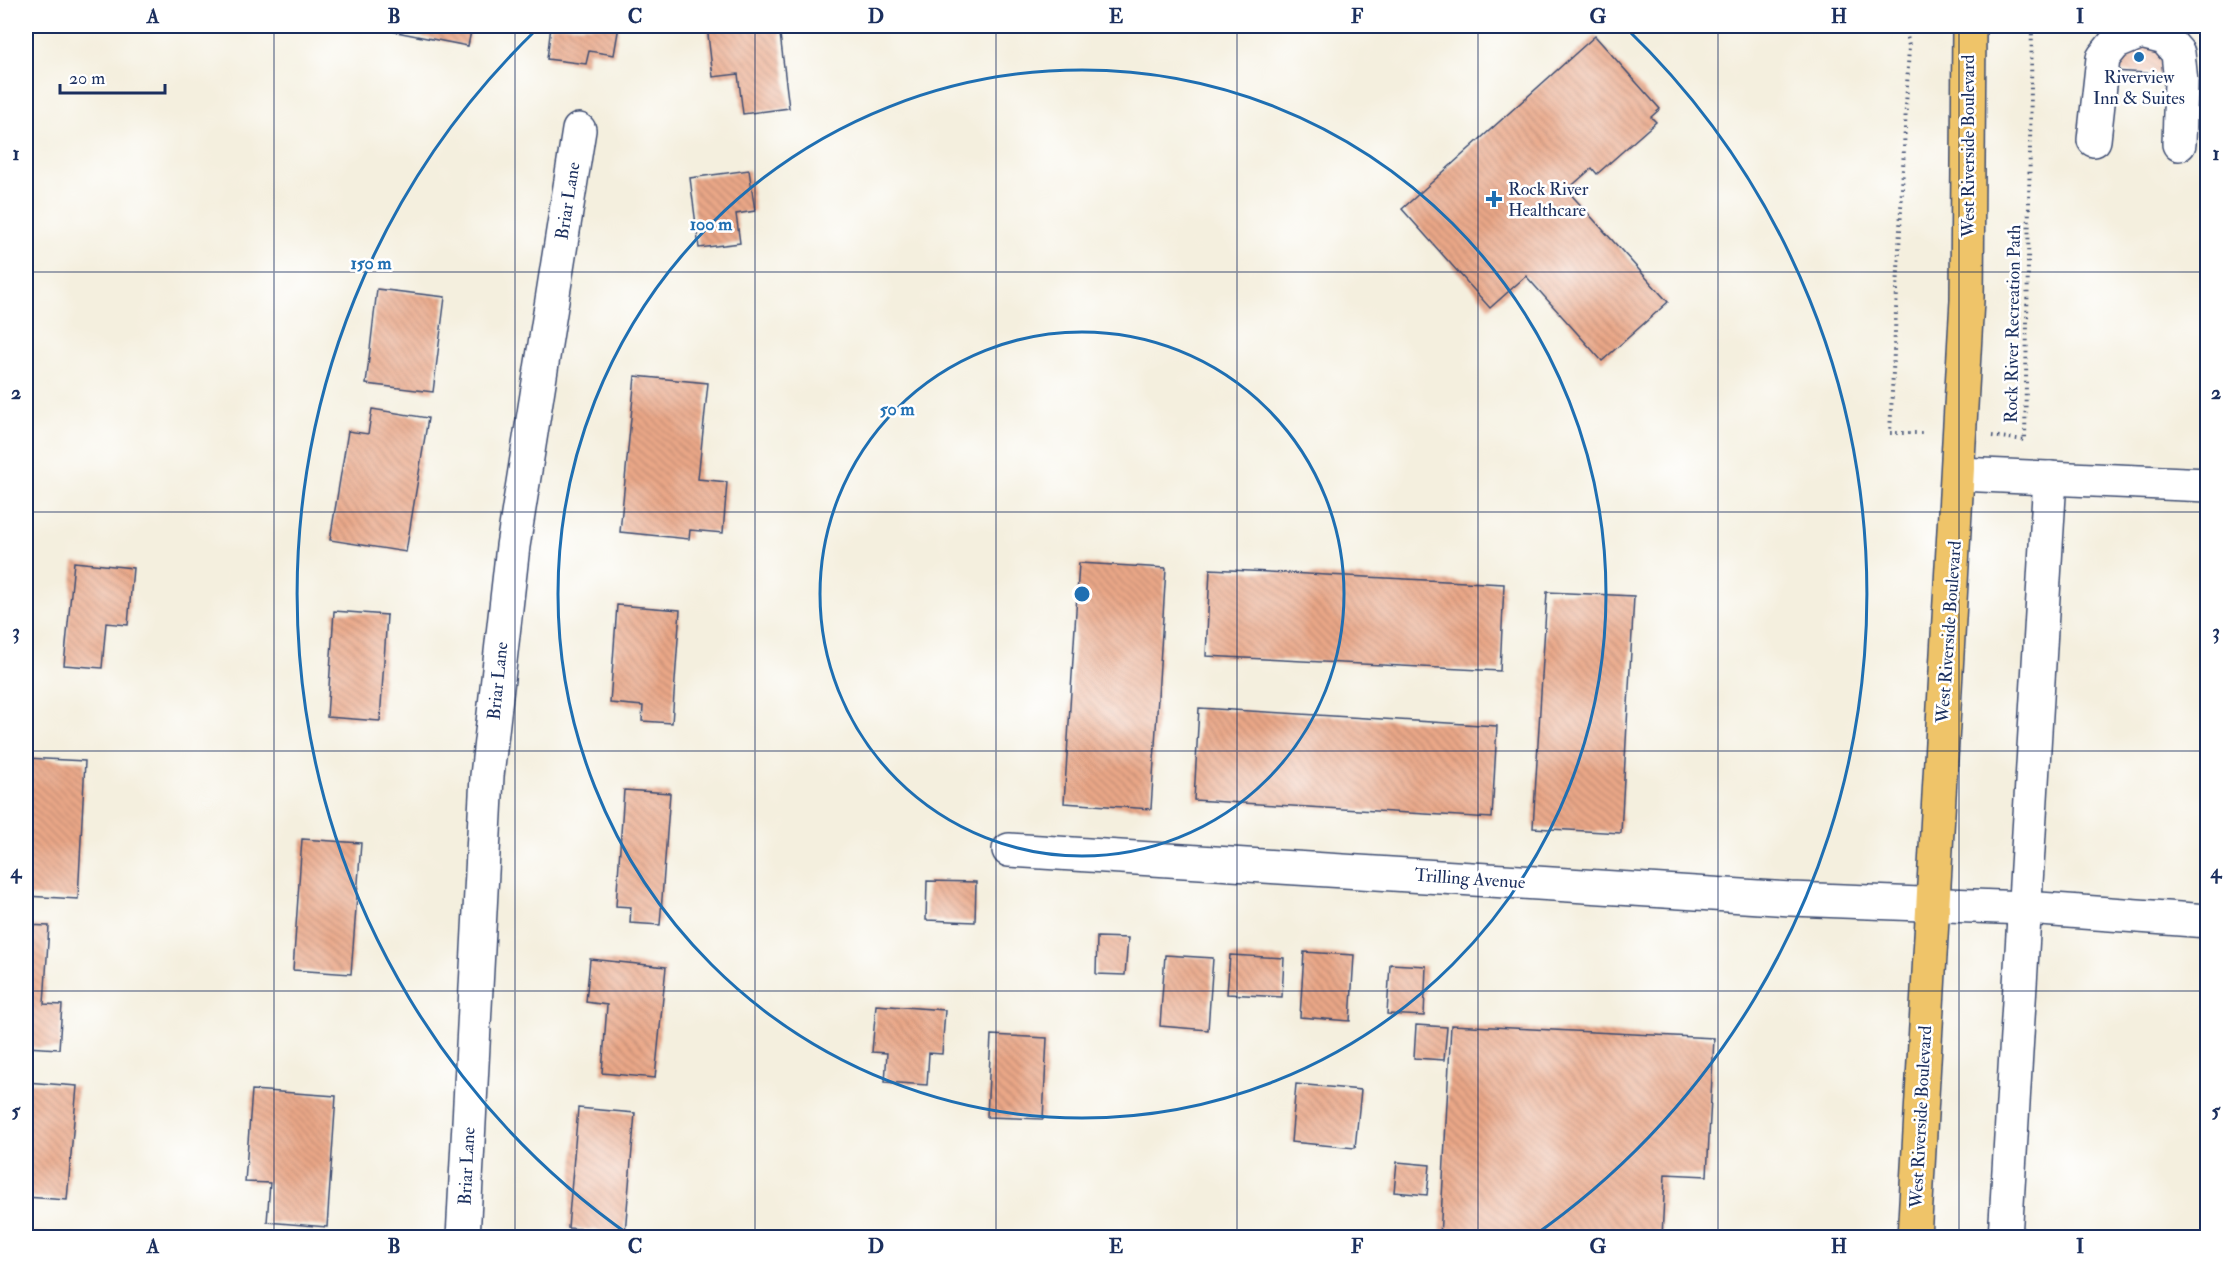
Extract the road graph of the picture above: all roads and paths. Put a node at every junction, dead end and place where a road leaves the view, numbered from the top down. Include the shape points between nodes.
1 (1905, 26) edge
2 (1969, 26) edge
3 (2032, 26) edge
4 (579, 130) dead end
5 (2094, 141) dead end
6 (2179, 144) dead end
7 (1960, 433) junction
8 (1959, 474) junction
9 (2050, 478) junction
10 (2208, 485) edge
11 (1009, 850) dead end
12 (1932, 905) junction
13 (2025, 908) junction
14 (2208, 921) edge
15 (463, 1238) edge
16 (1914, 1238) edge
17 (2005, 1238) edge

1 - 7 path, Rock River Recreation Path via 1909,46 1890,433
2 - 7 main road, West Riverside Boulevard via 1967,300
3 - 7 path, Rock River Recreation Path via 2025,440
4 - 15 street, Briar Lane via 513,546 487,776
5 - 6 street via 2103,58 2115,43 2141,32 2165,38 2178,53
7 - 8 main road, West Riverside Boulevard
8 - 9 street
8 - 12 main road, West Riverside Boulevard
9 - 10 street
9 - 13 street
11 - 12 street, Trilling Avenue
12 - 13 street, Trilling Avenue
12 - 16 main road, West Riverside Boulevard
13 - 14 street, Trilling Avenue
13 - 17 street

